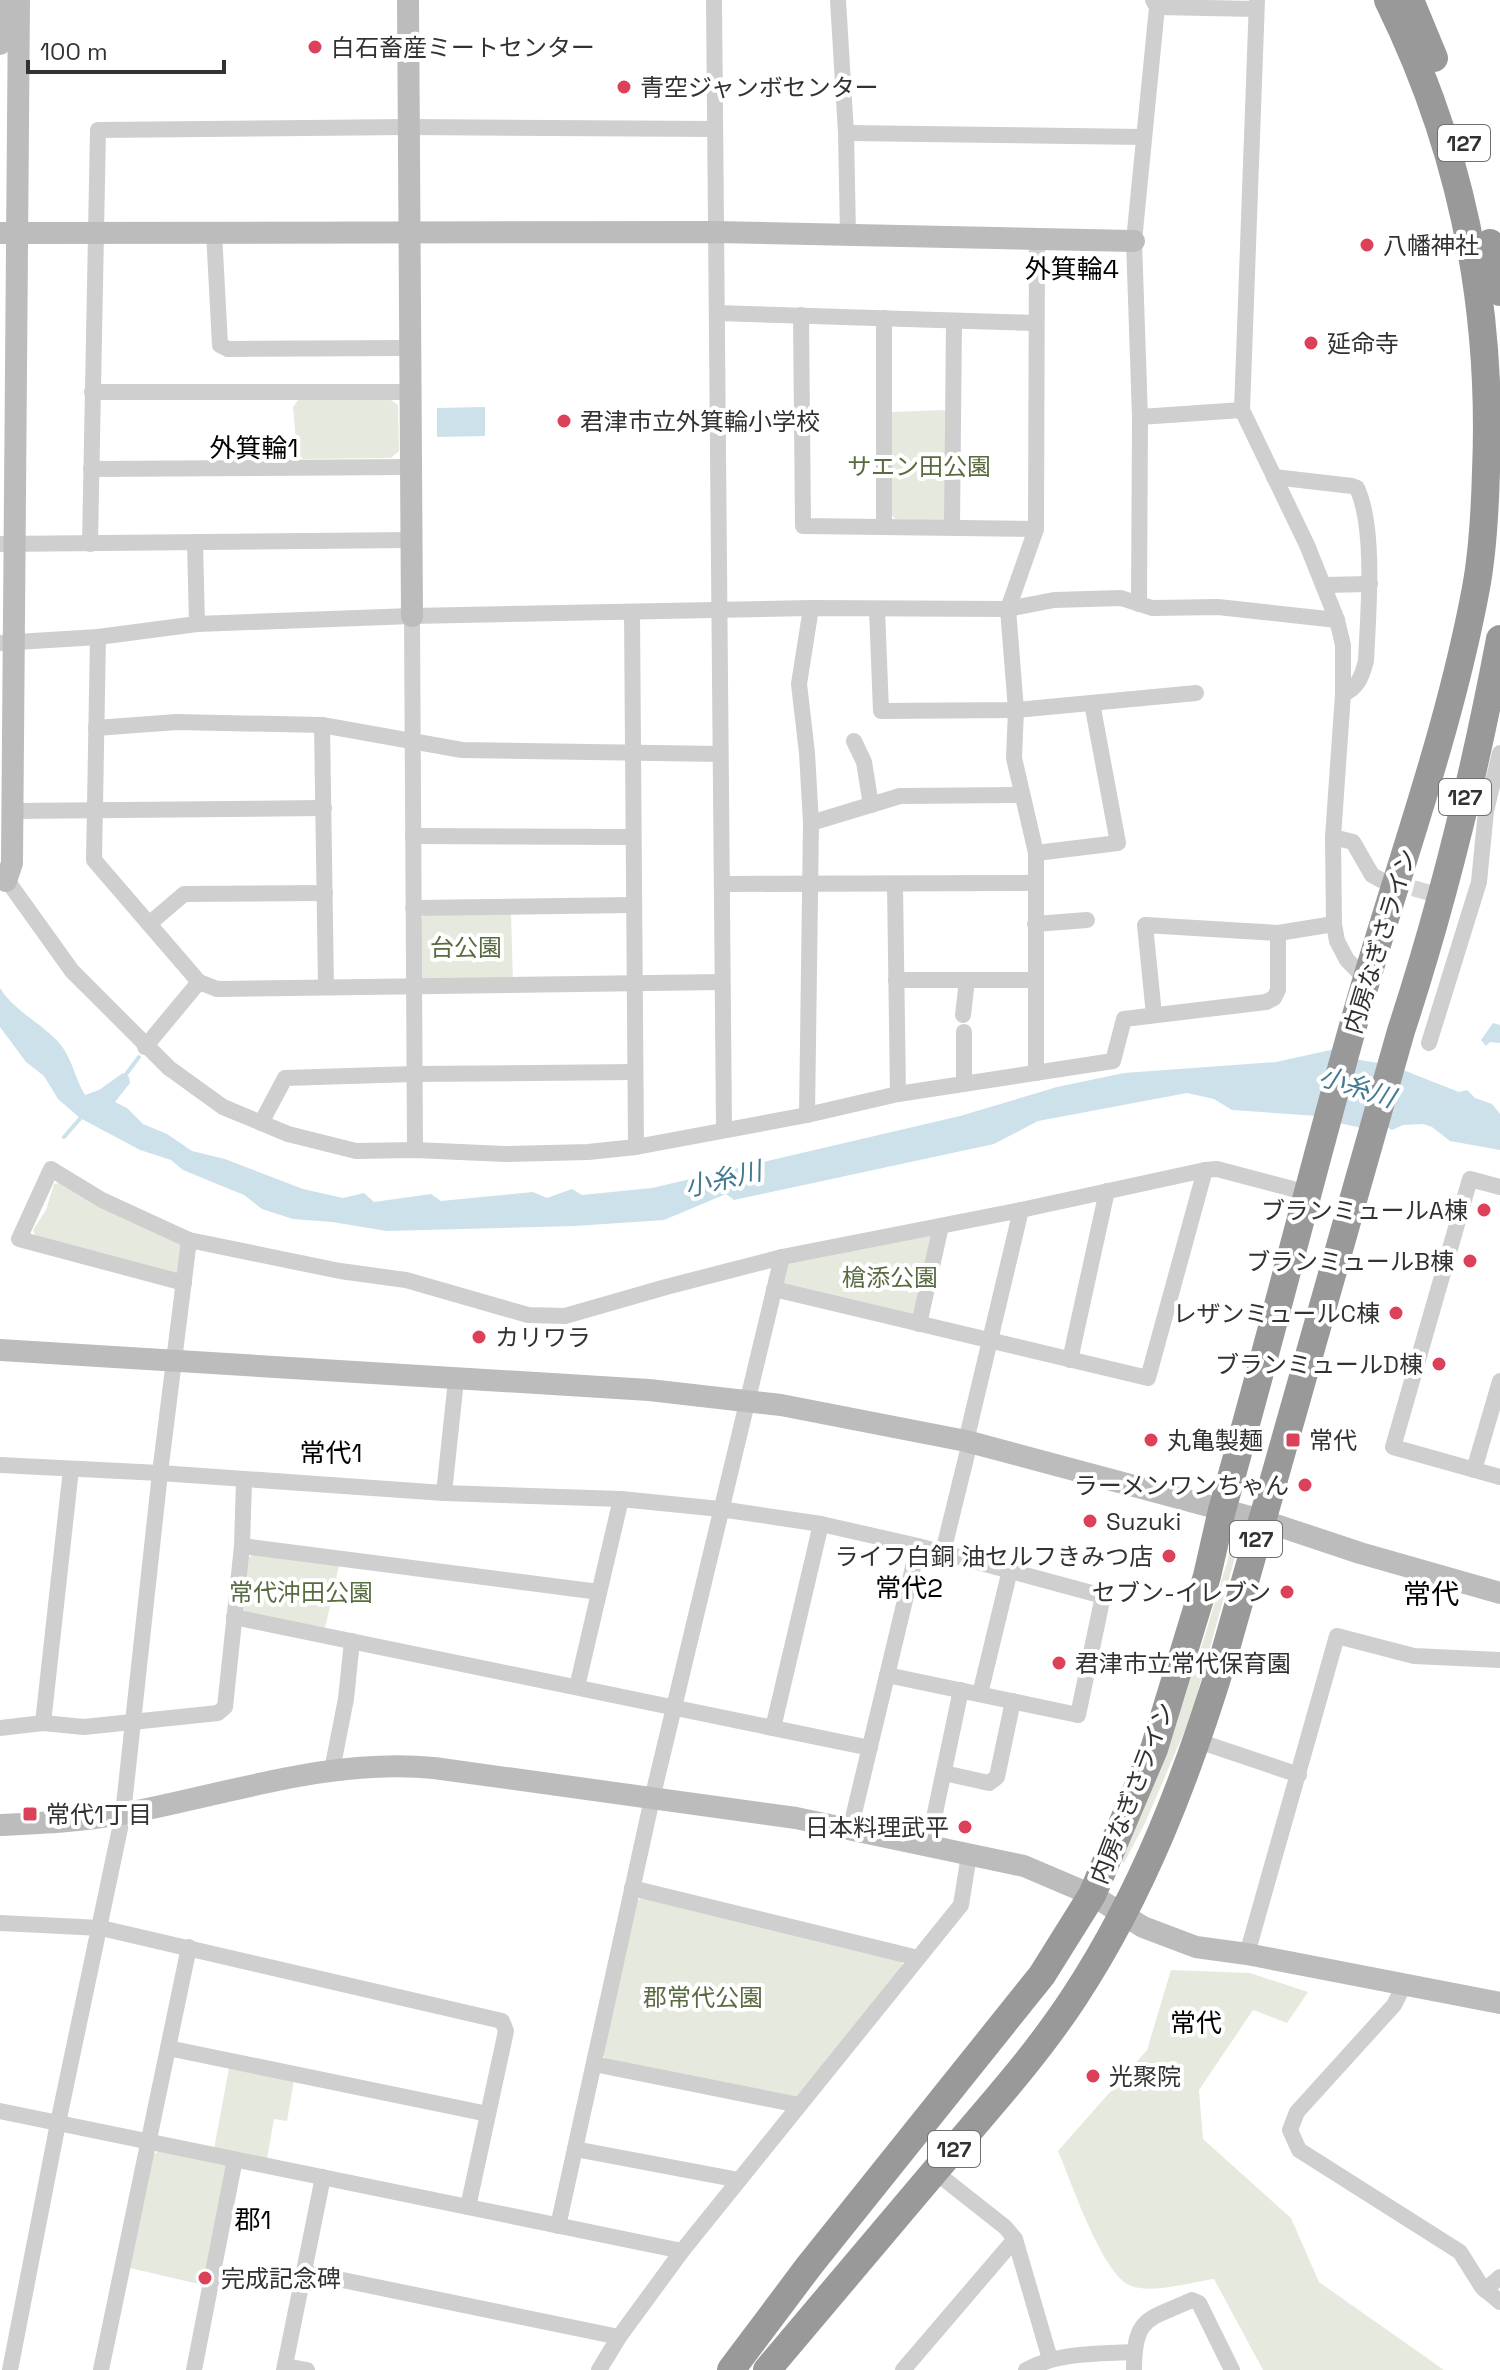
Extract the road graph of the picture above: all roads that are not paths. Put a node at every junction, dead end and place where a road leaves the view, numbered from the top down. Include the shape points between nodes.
1 (1, 0) edge
2 (19, 0) edge
3 (408, 0) edge
4 (714, 0) edge
5 (838, 0) edge
6 (1388, 0) edge
7 (1410, 0) edge
8 (1155, 4) edge
9 (1256, 4) edge
10 (0, 44) edge
11 (408, 127) junction
12 (715, 129) junction
13 (846, 133) junction
14 (1144, 137) junction
15 (408, 231) junction
16 (8, 232) edge
17 (95, 232) junction
18 (214, 232) junction
19 (716, 232) junction
20 (848, 235) junction
21 (1037, 238) junction
22 (1134, 241) junction
23 (1500, 292) edge
24 (717, 313) junction
25 (801, 315) junction
26 (884, 318) junction
27 (954, 321) junction
28 (1036, 323) junction
29 (409, 348) junction
30 (92, 392) junction
31 (410, 392) junction
32 (1242, 410) junction
33 (8, 415) edge
34 (1140, 417) junction
35 (411, 467) junction
36 (91, 469) junction
37 (1274, 477) junction
38 (952, 526) junction
39 (884, 527) junction
40 (1036, 529) junction
41 (411, 540) junction
42 (195, 543) junction
43 (7, 544) edge
44 (90, 544) junction
45 (1370, 584) junction
46 (1324, 585) junction
47 (1139, 604) junction
48 (811, 608) junction
49 (877, 609) junction
50 (1008, 609) junction
51 (719, 611) junction
52 (632, 613) junction
53 (412, 616) junction
54 (1337, 620) junction
55 (197, 624) junction
56 (98, 637) junction
57 (1500, 639) edge
58 (7, 642) edge
59 (1196, 693) dead end
60 (1343, 694) junction
61 (1092, 703) junction
62 (1016, 710) junction
63 (322, 725) junction
64 (96, 728) junction
65 (412, 741) junction
66 (854, 741) dead end
67 (632, 752) junction
68 (1500, 753) edge
69 (720, 754) junction
70 (1482, 775) junction
71 (1021, 795) junction
72 (871, 805) junction
73 (324, 808) junction
74 (95, 810) junction
75 (12, 811) junction
76 (811, 823) junction
77 (413, 836) junction
78 (633, 837) junction
79 (1333, 837) junction
80 (1036, 853) junction
81 (3, 876) edge
82 (1381, 880) tunnel mouth
83 (1035, 883) junction
84 (723, 884) junction
85 (809, 885) junction
86 (895, 885) junction
87 (325, 893) junction
88 (1453, 899) tunnel mouth
89 (1471, 904) junction
90 (633, 905) junction
91 (413, 908) junction
92 (1087, 920) dead end
93 (149, 924) junction
94 (1035, 924) junction
95 (1334, 924) junction
96 (1278, 933) junction
97 (896, 980) junction
98 (967, 980) junction
99 (1036, 980) junction
100 (1367, 980) junction
101 (199, 982) junction
102 (721, 982) junction
103 (634, 983) junction
104 (414, 986) junction
105 (326, 987) junction
106 (1154, 1015) junction
107 (1429, 1043) dead end
108 (145, 1047) junction
109 (635, 1072) junction
110 (1036, 1073) junction
111 (414, 1074) junction
112 (964, 1084) junction
113 (898, 1094) junction
114 (807, 1115) junction
115 (261, 1123) junction
116 (724, 1129) junction
117 (636, 1147) junction
118 (415, 1150) junction
119 (1205, 1170) junction
120 (1500, 1187) edge
121 (1107, 1191) junction
122 (1308, 1193) junction
123 (1021, 1210) junction
124 (941, 1226) junction
125 (189, 1240) junction
126 (782, 1257) junction
127 (184, 1283) junction
128 (774, 1289) junction
129 (919, 1324) junction
130 (991, 1341) junction
131 (0, 1350) edge
132 (1070, 1360) junction
133 (174, 1363) junction
134 (456, 1380) junction
135 (1500, 1381) edge
136 (746, 1402) junction
137 (968, 1442) junction
138 (0, 1465) edge
139 (71, 1469) junction
140 (1474, 1470) junction
141 (160, 1473) junction
142 (1500, 1477) edge
143 (244, 1481) junction
144 (444, 1493) junction
145 (621, 1499) junction
146 (720, 1509) junction
147 (1222, 1510) junction
148 (1261, 1520) junction
149 (821, 1524) junction
150 (242, 1546) junction
151 (918, 1546) junction
152 (943, 1552) junction
153 (1010, 1570) junction
154 (599, 1592) junction
155 (1500, 1593) edge
156 (234, 1617) junction
157 (352, 1641) junction
158 (1500, 1660) edge
159 (887, 1675) junction
160 (577, 1687) junction
161 (961, 1690) junction
162 (980, 1694) junction
163 (1013, 1701) junction
164 (674, 1707) junction
165 (43, 1723) junction
166 (134, 1723) junction
167 (0, 1728) edge
168 (773, 1728) junction
169 (1198, 1741) junction
170 (870, 1748) junction
171 (332, 1770) junction
172 (944, 1773) junction
173 (1299, 1775) junction
174 (652, 1799) junction
175 (123, 1814) junction
176 (0, 1825) edge
177 (850, 1830) junction
178 (928, 1846) junction
179 (969, 1855) junction
180 (632, 1888) junction
181 (1092, 1895) junction
182 (1123, 1915) junction
183 (1, 1927) edge
184 (101, 1928) junction
185 (189, 1947) junction
186 (1247, 1954) junction
187 (918, 1958) junction
188 (1404, 1985) junction
189 (1500, 2003) edge
190 (168, 2048) junction
191 (594, 2064) junction
192 (799, 2105) junction
193 (0, 2111) edge
194 (488, 2114) junction
195 (58, 2123) junction
196 (149, 2142) junction
197 (575, 2149) junction
198 (235, 2159) junction
199 (934, 2171) junction
200 (323, 2177) junction
201 (739, 2180) junction
202 (468, 2207) junction
203 (558, 2226) junction
204 (1015, 2239) junction
205 (682, 2251) junction
206 (304, 2272) junction
207 (1500, 2277) edge
208 (1485, 2290) junction
209 (1500, 2302) edge
210 (619, 2337) junction
211 (1134, 2352) junction
212 (1050, 2359) junction
213 (285, 2368) edge
214 (10, 2370) edge
215 (101, 2370) edge
216 (194, 2370) edge
217 (307, 2370) edge
218 (599, 2370) edge
219 (731, 2370) edge
220 (767, 2370) edge
221 (903, 2370) edge
222 (1026, 2370) edge
223 (1134, 2370) edge
224 (1232, 2370) edge

1 - 10 street
2 - 16 street
3 - 11 street
4 - 12 street
5 - 13 street
6 - 100 highway, 内房なぎさライン / 127 via 1427,88 1464,207 1481,302 1488,419 1476,584 1435,761
7 - 23 highway, 127 via 1481,198
8 - 9 street
8 - 14 street
9 - 32 street
11 - 12 street
11 - 15 street
11 - 17 street via 98,130
12 - 19 street
13 - 14 street
13 - 20 street
14 - 22 street
15 - 18 street
15 - 19 street
15 - 29 street
16 - 17 street
16 - 33 street
17 - 18 street
17 - 30 street
18 - 29 street via 220,345
19 - 20 street
19 - 24 street
20 - 21 street
21 - 22 street
21 - 28 street
22 - 34 street
24 - 25 street
24 - 51 street
25 - 26 street
25 - 39 street via 803,526
26 - 27 street
26 - 39 street
27 - 28 street
27 - 38 street
28 - 40 street
29 - 31 street
30 - 31 street
30 - 36 street
31 - 35 street
32 - 34 street
32 - 37 street
33 - 43 street
34 - 47 street
35 - 36 street
35 - 41 street
36 - 44 street
37 - 45 street via 1357,488 1365,515
37 - 46 street
38 - 39 street
38 - 40 street
40 - 50 street
41 - 42 street
41 - 53 street
42 - 44 street
42 - 55 street
43 - 44 street
43 - 58 street
45 - 46 street
45 - 60 street via 1363,672 1353,690
46 - 54 street
47 - 50 street via 1121,598 1054,600
47 - 54 street
48 - 49 street
48 - 51 street
48 - 76 street via 799,684
49 - 50 street
49 - 62 street via 881,711
50 - 62 street
51 - 52 street
51 - 69 street
52 - 53 street
52 - 67 street
53 - 55 street
53 - 65 street
54 - 60 street
55 - 56 street
56 - 58 street
56 - 64 street
57 - 70 highway, 内房なぎさライン / 127
58 - 75 street
59 - 61 street
60 - 79 street
61 - 62 street
61 - 80 street via 1118,843
62 - 71 street via 1014,758
63 - 64 street via 177,722
63 - 65 street
63 - 73 street
64 - 74 street
65 - 67 street via 462,750
65 - 77 street
66 - 72 street via 864,762
67 - 69 street
67 - 78 street
68 - 70 street
69 - 84 street
70 - 89 street via 1486,811 1479,882
70 - 148 highway, 内房なぎさライン / 127 via 1401,1031
71 - 72 street via 900,796
71 - 80 street
72 - 76 street
73 - 74 street
73 - 87 street
74 - 75 street
74 - 93 street via 94,860
75 - 81 street via 12,863
76 - 85 street
77 - 78 street
77 - 91 street
78 - 90 street
79 - 82 street via 1353,842 1372,875
79 - 95 street
80 - 83 street
81 - 108 street via 72,971
83 - 86 street
83 - 94 street
84 - 85 street
84 - 102 street
85 - 86 street
85 - 114 street
86 - 97 street
87 - 93 street via 184,894
87 - 105 street
88 - 89 street
89 - 107 street
90 - 91 street
90 - 103 street
91 - 104 street
92 - 94 street
93 - 101 street
94 - 99 street
95 - 96 street
95 - 100 street via 1347,960
96 - 106 street via 1274,998
96 - 106 street via 1145,925
97 - 98 street
97 - 113 street
98 - 99 street
98 - 112 street
99 - 110 street
100 - 122 highway, 内房なぎさライン / 127
101 - 105 street via 217,989
101 - 108 street
102 - 103 street
102 - 116 street
103 - 104 street
103 - 109 street
104 - 105 street
104 - 111 street
106 - 110 street via 1124,1019 1113,1061
108 - 115 street via 223,1107
109 - 111 street
109 - 117 street
110 - 112 street
111 - 115 street via 285,1078
111 - 118 street
112 - 113 street
113 - 114 street
114 - 116 street
115 - 118 street via 356,1151
116 - 117 street
117 - 118 street via 519,1154
119 - 121 street
119 - 122 street
119 - 132 street via 1148,1378
120 - 140 street via 1470,1179 1393,1447
121 - 123 street
121 - 132 street
122 - 147 highway, 内房なぎさライン / 127
123 - 124 street
123 - 130 street
124 - 126 street
124 - 129 street
125 - 126 street via 406,1280 528,1315 552,1316
125 - 127 street
125 - 127 street via 102,1200 51,1169 19,1239
126 - 128 street
127 - 133 street
128 - 129 street
128 - 136 street
129 - 130 street
130 - 132 street
130 - 137 street
131 - 133 street
133 - 134 street
133 - 141 street
134 - 136 street via 649,1390
134 - 144 street
135 - 140 street
136 - 137 street via 869,1420
136 - 146 street
137 - 147 street
137 - 152 street
138 - 139 street
139 - 141 street
139 - 165 street
140 - 142 street
141 - 143 street
141 - 166 street
143 - 144 street
143 - 150 street
144 - 145 street
145 - 146 street
145 - 154 street
146 - 149 street
146 - 164 street
147 - 148 street
147 - 181 highway, 内房なぎさライン / 127 via 1154,1749
148 - 155 street
148 - 169 highway, 内房なぎさライン / 127
149 - 151 street
149 - 168 street
150 - 154 street
150 - 156 street
151 - 152 street
151 - 159 street
152 - 153 street
153 - 162 street
153 - 163 street via 1103,1596 1078,1715
154 - 160 street
156 - 157 street
156 - 166 street via 225,1707 218,1713
157 - 160 street
157 - 171 street
158 - 173 street via 1414,1656 1337,1636
159 - 161 street
159 - 170 street
160 - 164 street
161 - 162 street
161 - 172 street
162 - 163 street
163 - 172 street via 997,1777 989,1783
164 - 168 street
164 - 174 street
165 - 166 street
165 - 167 street
166 - 175 street
168 - 170 street
169 - 173 street
169 - 182 highway, 内房なぎさライン / 127
170 - 177 street
171 - 174 street via 412,1766
171 - 175 street
172 - 178 street
173 - 186 street
174 - 177 street
174 - 180 street
175 - 176 street
175 - 184 street
177 - 178 street
178 - 179 street
179 - 181 street via 1024,1866
179 - 187 street via 961,1905
180 - 187 street
180 - 191 street
181 - 182 street
181 - 219 highway, 内房なぎさライン / 127 via 1042,1975
182 - 186 street via 1196,1947
182 - 199 highway, 内房なぎさライン / 127 via 1074,1997 1019,2072
183 - 184 street
184 - 185 street
184 - 195 street
185 - 190 street
185 - 194 street via 498,2018 506,2031
186 - 188 street
187 - 192 street
188 - 189 street
188 - 208 street via 1394,2005 1297,2112 1290,2130 1299,2150 1460,2252
190 - 194 street
190 - 196 street
191 - 192 street
191 - 197 street
192 - 201 street
193 - 195 street
194 - 202 street
195 - 196 street
195 - 214 street
196 - 198 street
196 - 215 street
197 - 201 street
197 - 203 street
198 - 200 street
198 - 216 street
199 - 204 street
199 - 220 highway, 内房なぎさライン / 127
200 - 202 street
200 - 206 street
201 - 205 street
202 - 203 street
203 - 205 street
204 - 212 street
204 - 221 street
205 - 210 street
206 - 210 street
206 - 213 street
207 - 208 street
208 - 209 street
210 - 218 street
211 - 212 street
211 - 223 street
211 - 224 street via 1145,2321 1192,2300 1199,2303
212 - 222 street
213 - 217 street

